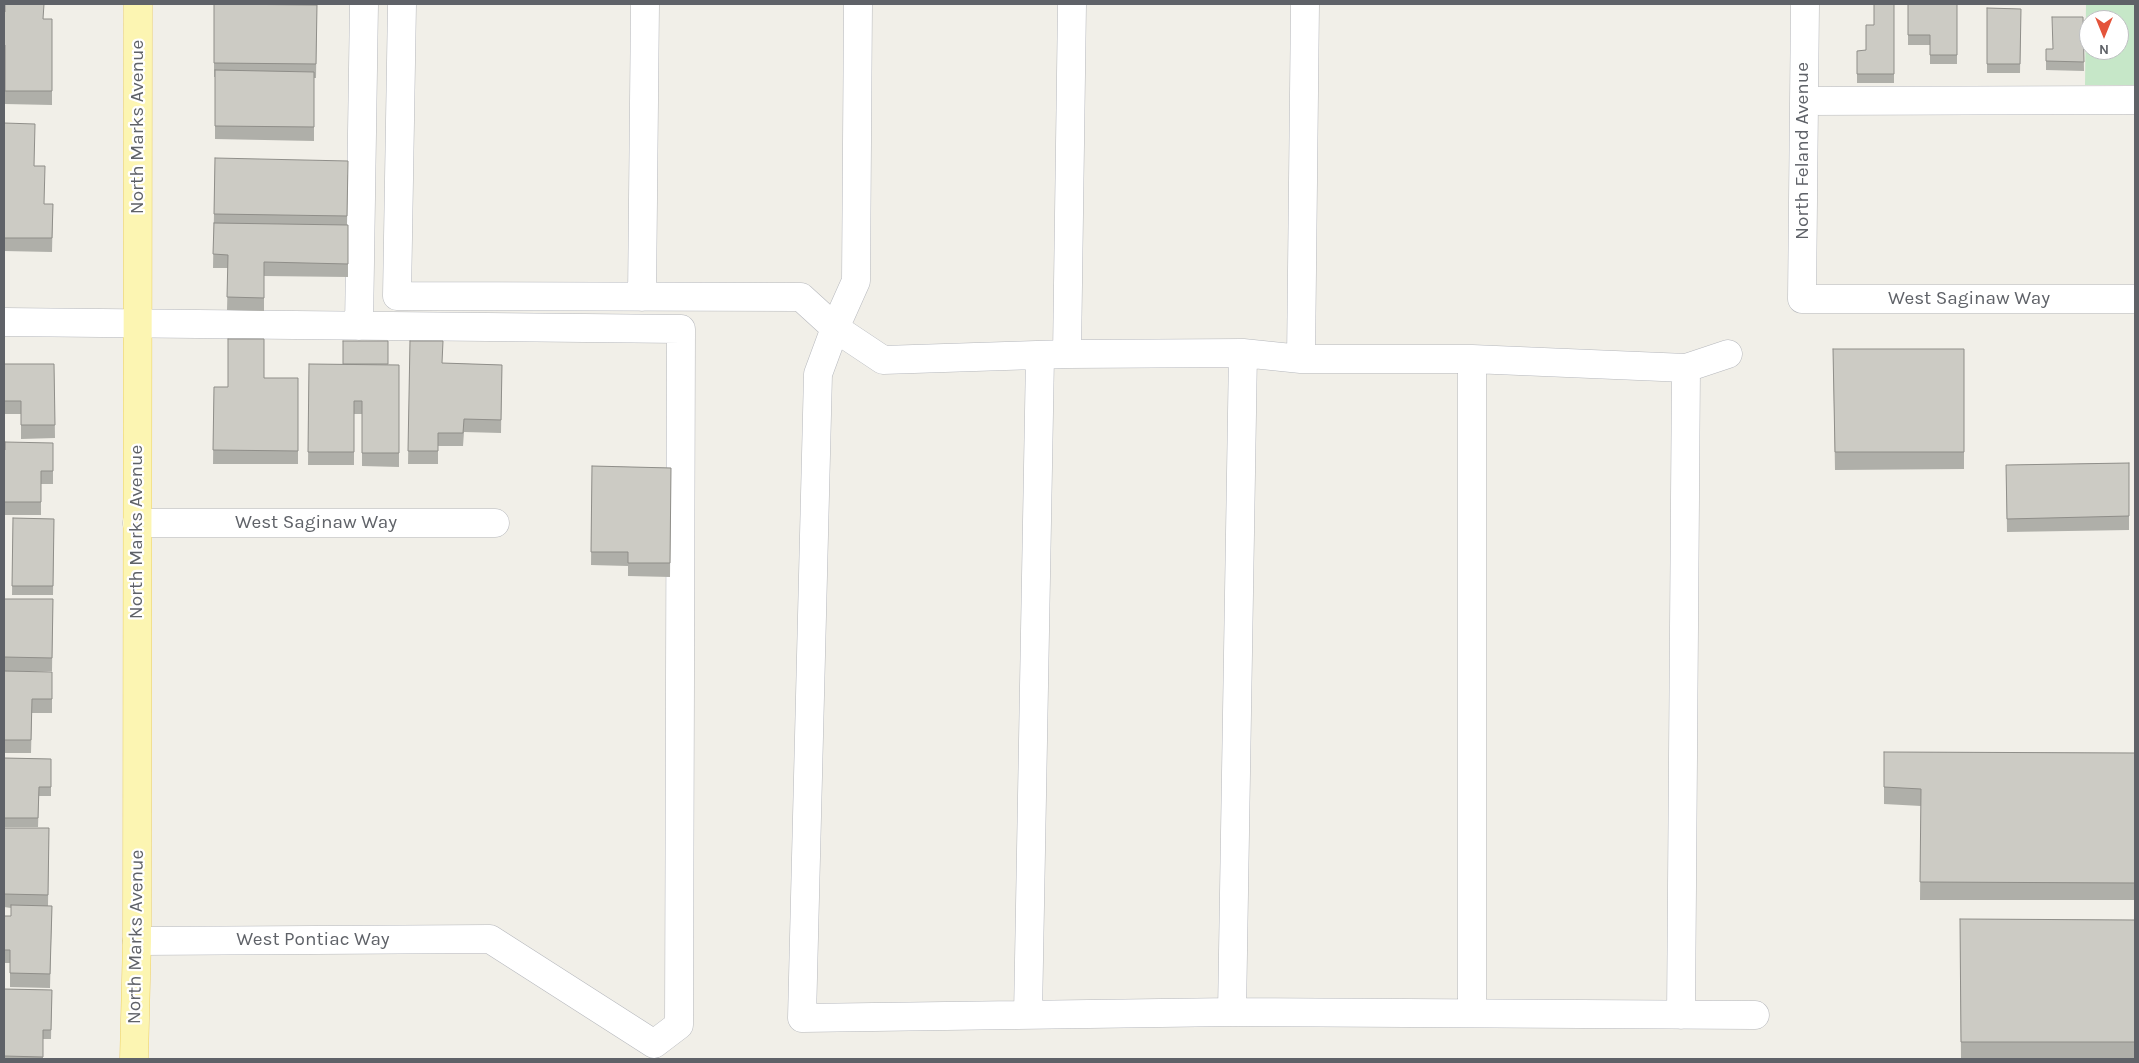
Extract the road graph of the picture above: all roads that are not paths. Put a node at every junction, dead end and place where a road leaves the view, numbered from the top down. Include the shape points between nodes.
1 (138, 4) edge
2 (364, 4) edge
3 (402, 4) edge
4 (645, 4) edge
5 (858, 4) edge
6 (1072, 4) edge
7 (1305, 4) edge
8 (1805, 4) edge
9 (2135, 100) edge
10 (1804, 101) junction
11 (642, 297) junction
12 (1802, 299) joint
13 (2135, 299) edge
14 (4, 322) edge
15 (137, 324) junction
16 (359, 326) junction
17 (835, 328) junction
18 (1243, 353) junction
19 (1067, 354) junction
20 (1728, 354) dead end
21 (1040, 356) junction
22 (1301, 359) junction
23 (1472, 359) junction
24 (1686, 368) junction
25 (137, 523) junction
26 (495, 523) dead end
27 (137, 941) junction
28 (1232, 1012) junction
29 (1472, 1014) junction
30 (1028, 1015) junction
31 (1682, 1015) junction
32 (1755, 1015) dead end
33 (134, 1059) edge

1 - 15 main road, North Marks Avenue
2 - 16 street
3 - 11 street via 397,296
4 - 11 street
5 - 17 street via 856,281
6 - 19 street
7 - 22 street
8 - 10 street, North Feland Avenue
9 - 10 street
10 - 12 street, North Feland Avenue
11 - 17 street via 801,297
12 - 13 street, West Saginaw Way
14 - 15 street
15 - 16 street
15 - 25 main road, North Marks Avenue
16 - 27 street, West Pontiac Way via 681,328 679,1025 654,1044 490,939
17 - 21 street via 883,360
17 - 30 street via 818,374 802,1018
18 - 19 street
18 - 22 street
18 - 28 street
19 - 21 street
20 - 24 street
21 - 30 street
22 - 23 street
23 - 24 street
23 - 29 street
24 - 31 street
25 - 26 street, West Saginaw Way
25 - 27 main road, North Marks Avenue
27 - 33 main road, North Marks Avenue
28 - 29 street
28 - 30 street
29 - 31 street
31 - 32 street

